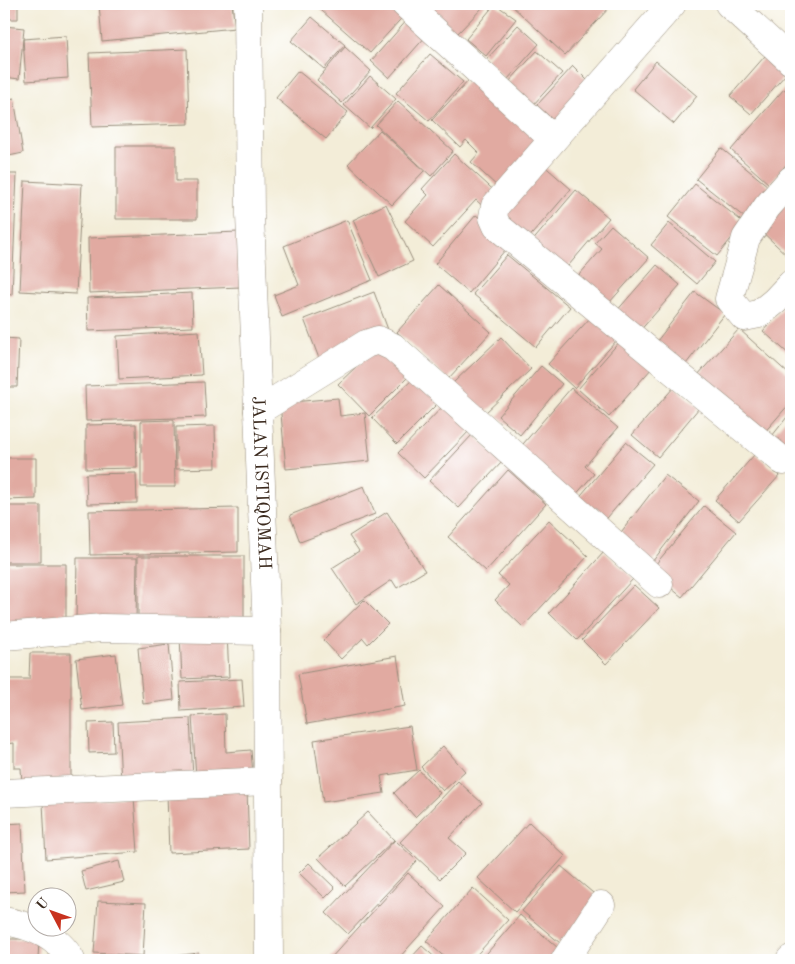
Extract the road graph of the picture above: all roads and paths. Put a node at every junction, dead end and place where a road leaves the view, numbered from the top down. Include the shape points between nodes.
1 (248, 4) edge
2 (405, 4) edge
3 (672, 4) edge
4 (728, 4) edge
5 (791, 61) edge
6 (553, 139) junction
7 (791, 180) edge
8 (791, 284) edge
9 (258, 411) junction
10 (783, 461) dead end
11 (659, 584) dead end
12 (267, 631) junction
13 (4, 636) edge
14 (268, 782) junction
15 (4, 793) edge
16 (601, 905) dead end
17 (4, 921) edge
18 (71, 960) edge
19 (269, 960) edge
20 (565, 960) edge

1 - 9 street, JALAN ISTIQOMAH via 250,215
2 - 6 street
3 - 6 street
4 - 5 street
6 - 10 street via 496,206 493,217 497,226
7 - 8 street via 746,238 729,299 744,317 759,314
9 - 11 street via 366,344 378,340 393,347
9 - 12 street, JALAN ISTIQOMAH
12 - 13 street via 102,628
12 - 14 street, JALAN ISTIQOMAH
14 - 15 street
14 - 19 street, JALAN ISTIQOMAH
16 - 20 street
17 - 18 street via 17,923 55,940

